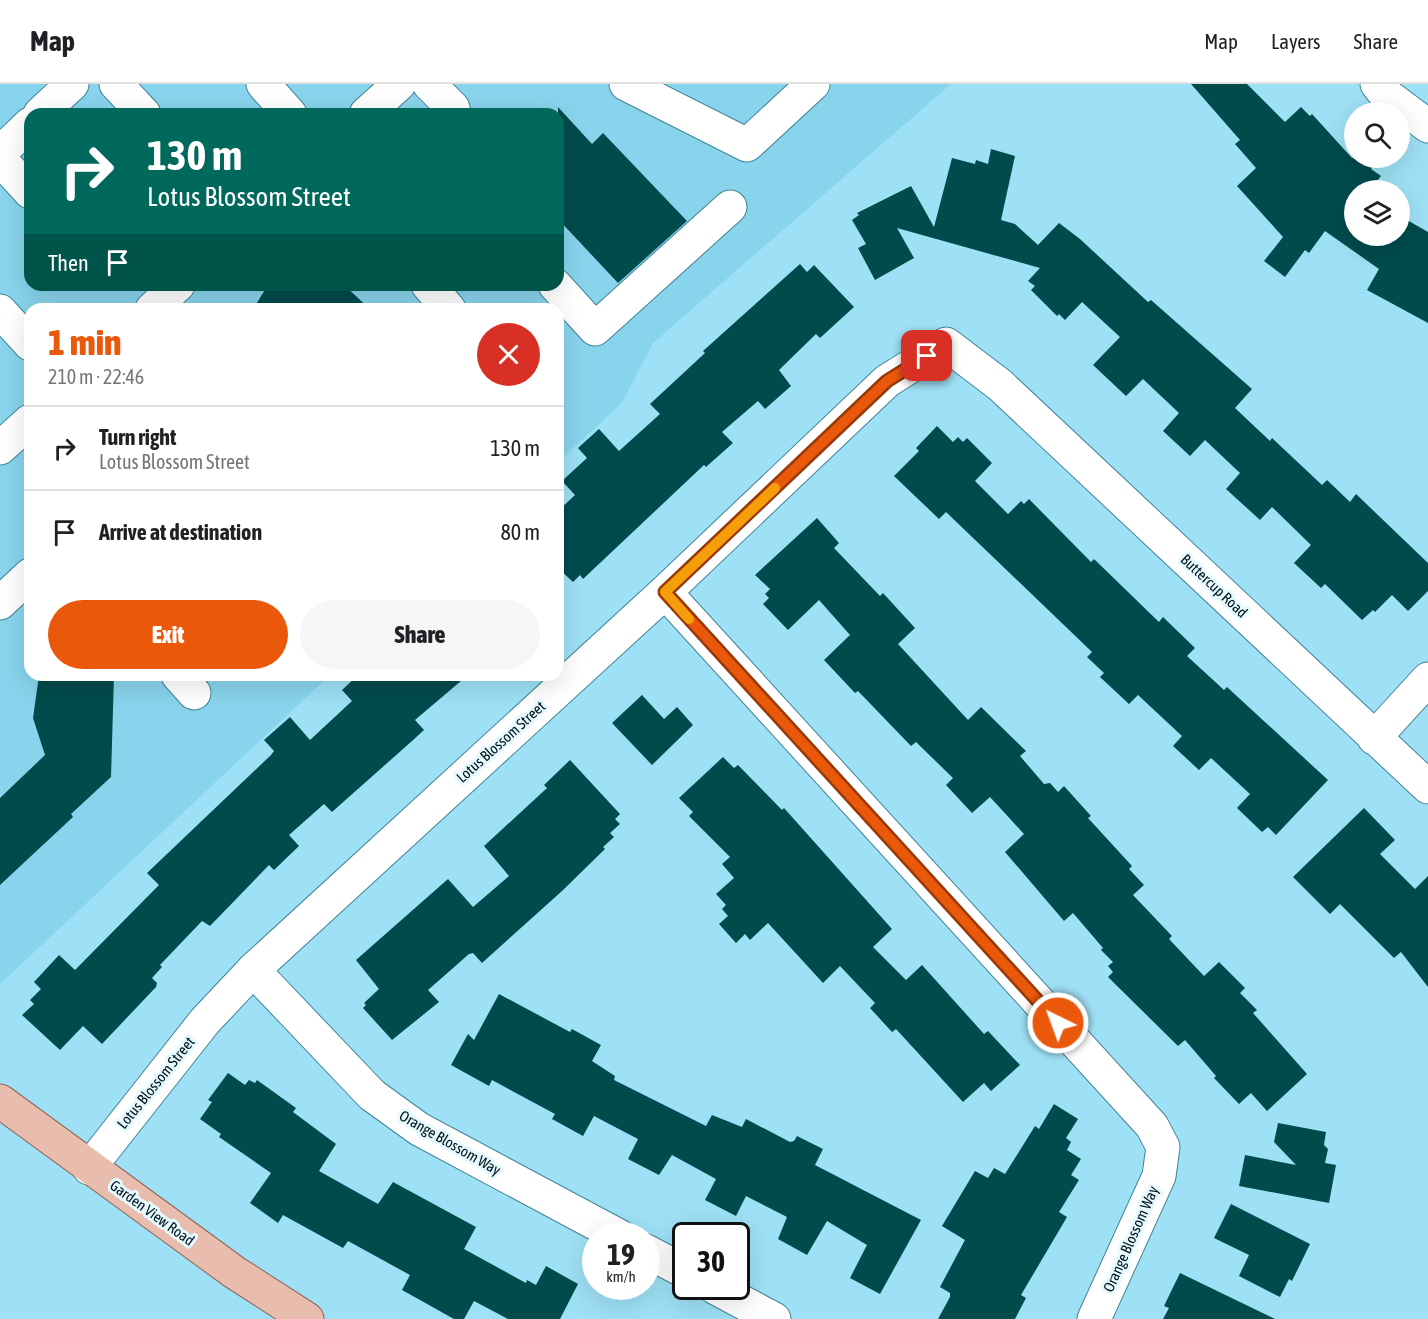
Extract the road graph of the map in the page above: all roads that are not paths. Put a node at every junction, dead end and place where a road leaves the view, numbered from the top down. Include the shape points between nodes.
1 (72, 84) edge
2 (116, 84) edge
3 (263, 84) edge
4 (399, 84) edge
5 (429, 84) edge
6 (626, 84) edge
7 (813, 84) edge
8 (1377, 84) edge
9 (46, 108) edge
10 (138, 108) edge
11 (285, 108) edge
12 (373, 108) edge
13 (453, 108) edge
14 (1428, 126) edge
15 (24, 130) edge
16 (0, 153) edge
17 (0, 159) edge
18 (24, 185) edge
19 (730, 207) dead end
20 (172, 291) edge
21 (433, 291) edge
22 (560, 291) edge
23 (158, 303) edge
24 (444, 303) edge
25 (0, 310) edge
26 (24, 337) edge
27 (1000, 385) joint
28 (24, 426) edge
29 (0, 448) edge
30 (24, 581) edge
31 (665, 592) junction
32 (0, 603) edge
33 (1428, 679) edge
34 (1374, 738) junction
35 (1428, 787) edge
36 (253, 970) junction
37 (0, 1101) edge
38 (89, 1168) junction
39 (593, 1222) edge
40 (738, 1300) edge
41 (307, 1319) edge
42 (774, 1319) edge
43 (1094, 1319) edge

1 - 9 street
2 - 10 street
3 - 11 street
4 - 12 street
5 - 13 street
6 - 7 street via 747,145
8 - 14 street
15 - 16 street
17 - 18 street
19 - 22 street via 595,329
20 - 23 street
21 - 24 street
25 - 26 street
27 - 31 street, Lotus Blossom Street via 946,344 887,381
27 - 34 street, Buttercup Road
28 - 29 street
30 - 32 street
31 - 36 street, Lotus Blossom Street
31 - 43 street, Orange Blossom Way via 1152,1126 1162,1147 1159,1176
33 - 34 street
34 - 35 street, Buttercup Road
36 - 38 street, Lotus Blossom Street via 205,1021
36 - 39 street, Orange Blossom Way via 372,1095 419,1129
37 - 38 main road, Garden View Road
38 - 41 main road, Garden View Road
40 - 42 street

